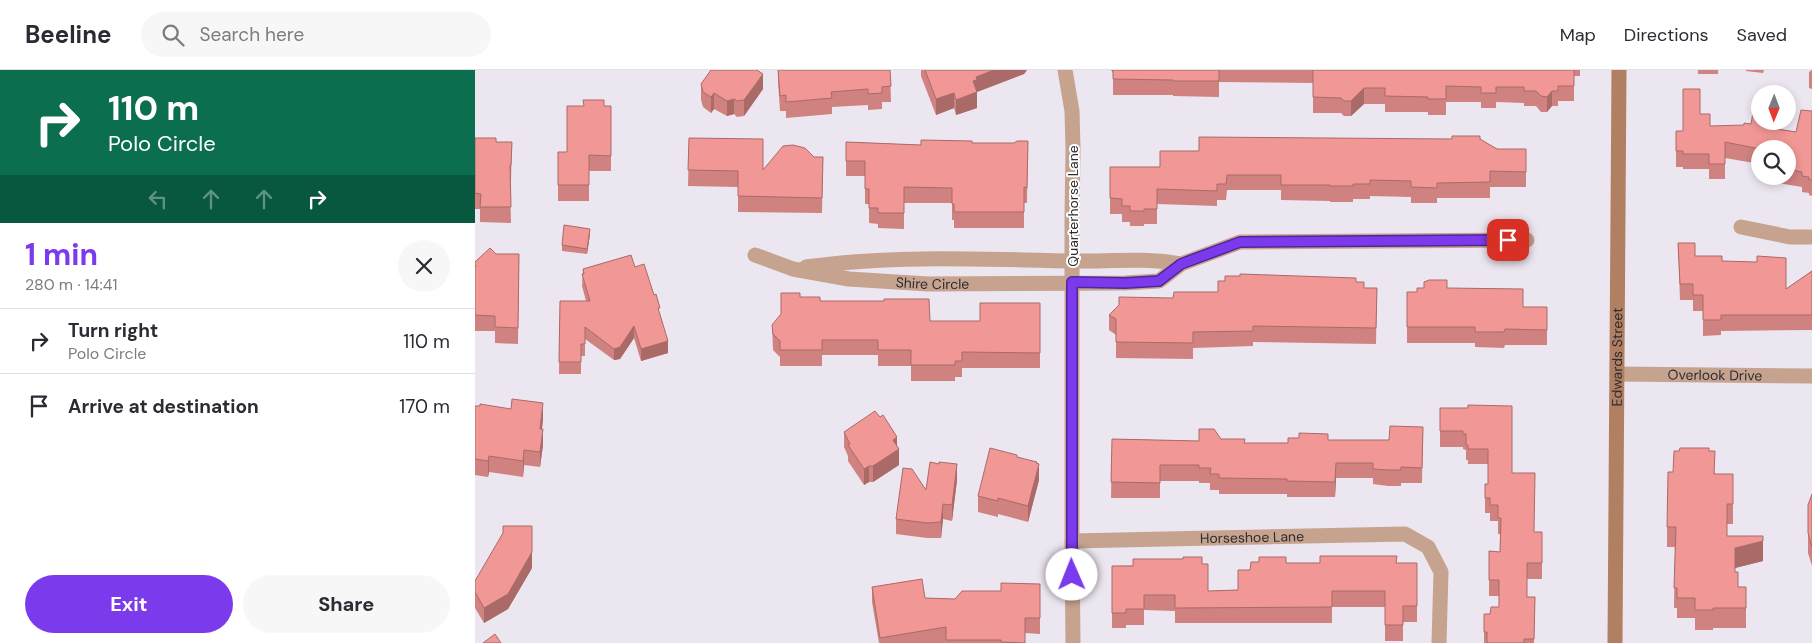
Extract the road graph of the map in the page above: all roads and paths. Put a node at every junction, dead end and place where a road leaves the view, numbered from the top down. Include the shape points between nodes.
1 (1065, 70) edge
2 (1619, 70) edge
3 (1741, 227) dead end
4 (1812, 237) edge
5 (1527, 240) dead end
6 (755, 255) dead end
7 (1072, 261) junction
8 (1181, 264) junction
9 (793, 269) junction
10 (1072, 282) junction
11 (1617, 374) junction
12 (1812, 376) edge
13 (1071, 541) junction
14 (1073, 643) edge
15 (1439, 643) edge
16 (1615, 643) edge

1 - 7 street, Quarterhorse Lane via 1072,111
2 - 11 main road, Edwards Street
3 - 4 street via 1790,237
5 - 8 street via 1240,242
6 - 9 street, Shire Circle
7 - 8 street, Shire Circle via 1158,260
7 - 9 street, Shire Circle via 898,258
7 - 10 street, Quarterhorse Lane
8 - 10 street, Shire Circle via 1159,281
9 - 10 street, Shire Circle via 849,279 928,284
10 - 13 street, Quarterhorse Lane
11 - 12 street, Overlook Drive
11 - 16 main road, Edwards Street
13 - 14 street, Quarterhorse Lane
13 - 15 street, Horseshoe Lane via 1405,534 1428,547 1441,572

